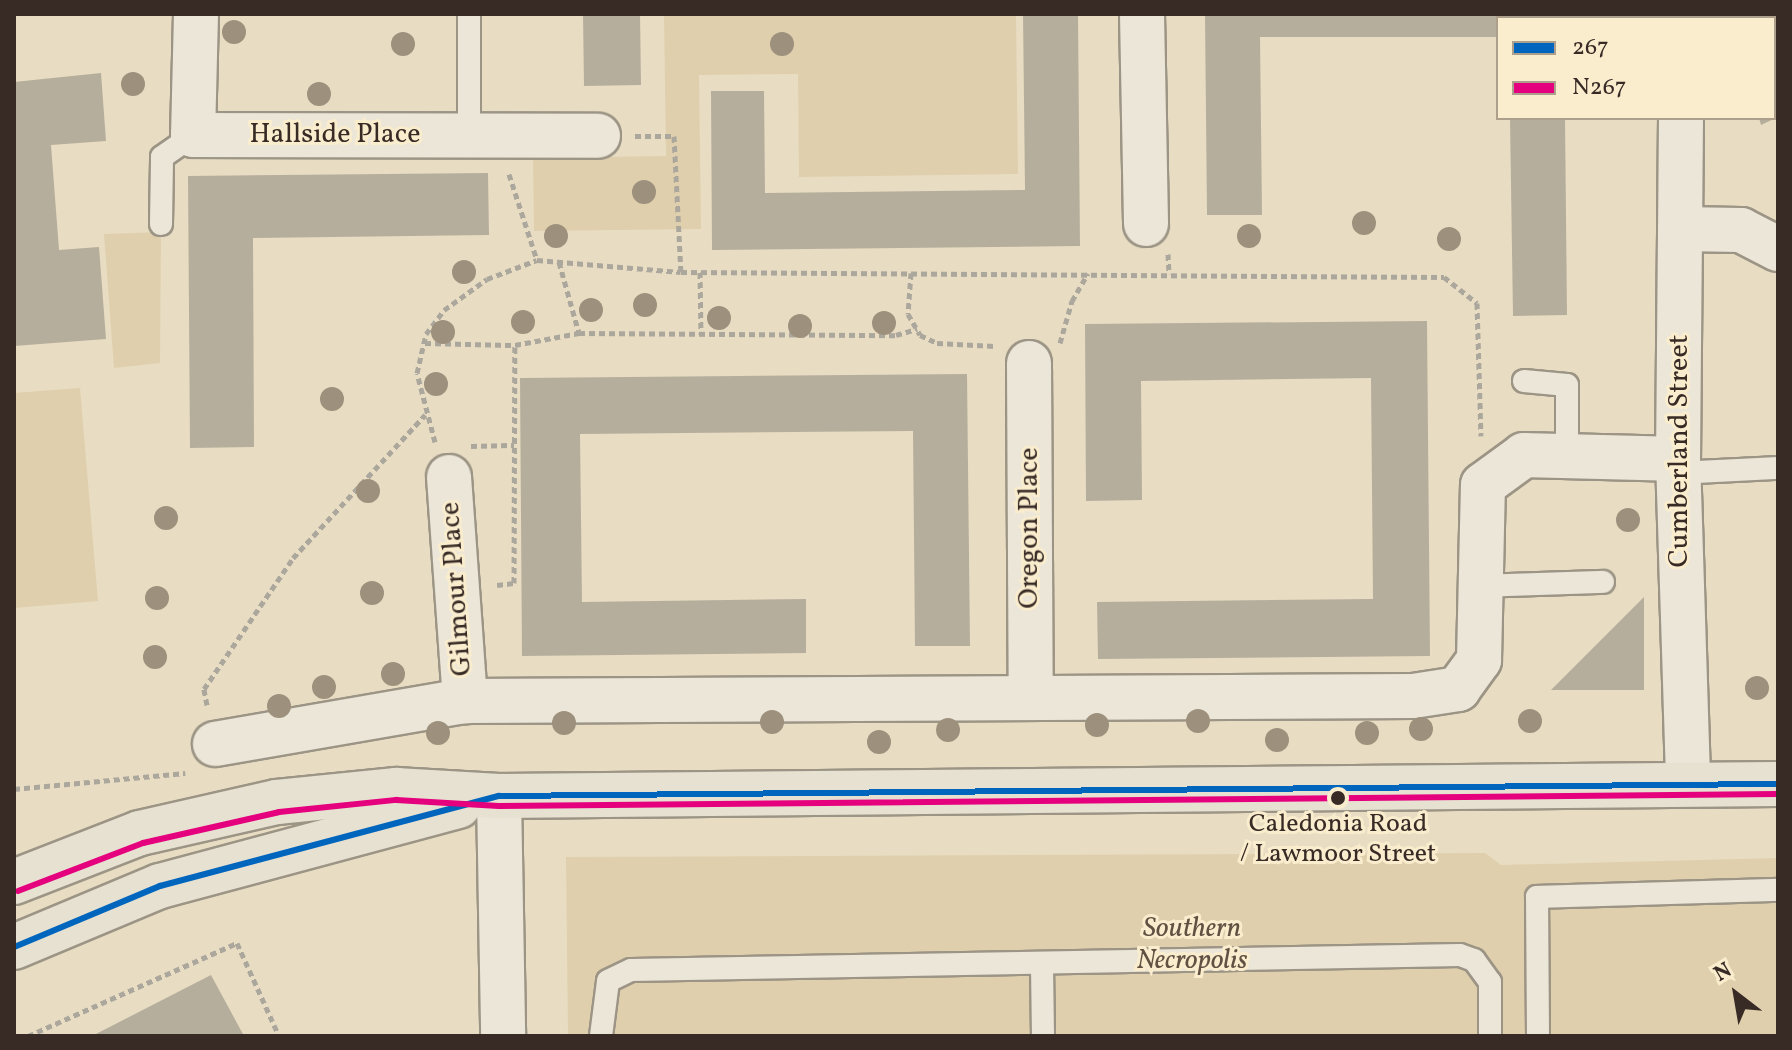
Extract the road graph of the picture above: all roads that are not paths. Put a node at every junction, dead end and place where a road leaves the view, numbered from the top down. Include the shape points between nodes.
1 (196, 14) edge
2 (469, 14) edge
3 (1142, 14) edge
4 (1681, 120) edge
5 (193, 135) junction
6 (483, 135) junction
7 (598, 136) road end
8 (161, 224) dead end
9 (1146, 224) dead end
10 (1680, 229) junction
11 (1778, 249) edge
12 (1029, 363) road end
13 (1524, 381) dead end
14 (1567, 456) junction
15 (1678, 466) junction
16 (1778, 468) edge
17 (449, 477) road end
18 (1603, 582) dead end
19 (1481, 586) junction
20 (1031, 694) junction
21 (465, 701) junction
22 (200, 758) road end
23 (1688, 784) junction
24 (1778, 784) edge
25 (499, 796) junction
26 (14, 882) edge
27 (1778, 890) edge
28 (14, 947) edge
29 (1042, 965) junction
30 (503, 1036) edge
31 (601, 1036) edge
32 (1043, 1036) edge
33 (1490, 1036) edge
34 (1538, 1036) edge

1 - 5 street
2 - 6 lane
3 - 9 street
4 - 10 street, Cumberland Street
5 - 6 street, Hallside Place
5 - 8 lane via 162,157
6 - 7 street, Hallside Place
10 - 11 street via 1741,230
10 - 15 street, Cumberland Street
12 - 20 street, Oregon Place
13 - 14 lane via 1567,385
14 - 15 street
14 - 19 street via 1524,455 1483,485
15 - 16 lane
15 - 23 street, Cumberland Street
17 - 21 street, Gilmour Place
18 - 19 lane
19 - 20 street via 1479,660 1458,689 1413,696
20 - 21 street
21 - 22 street
23 - 24 main road
23 - 25 main road
25 - 26 main road via 396,790 277,802 182,824
25 - 28 main road via 160,886
25 - 30 street
27 - 34 lane via 1537,897
29 - 31 lane via 631,970 608,981
29 - 32 lane
29 - 33 lane via 1460,955 1474,960 1490,982

